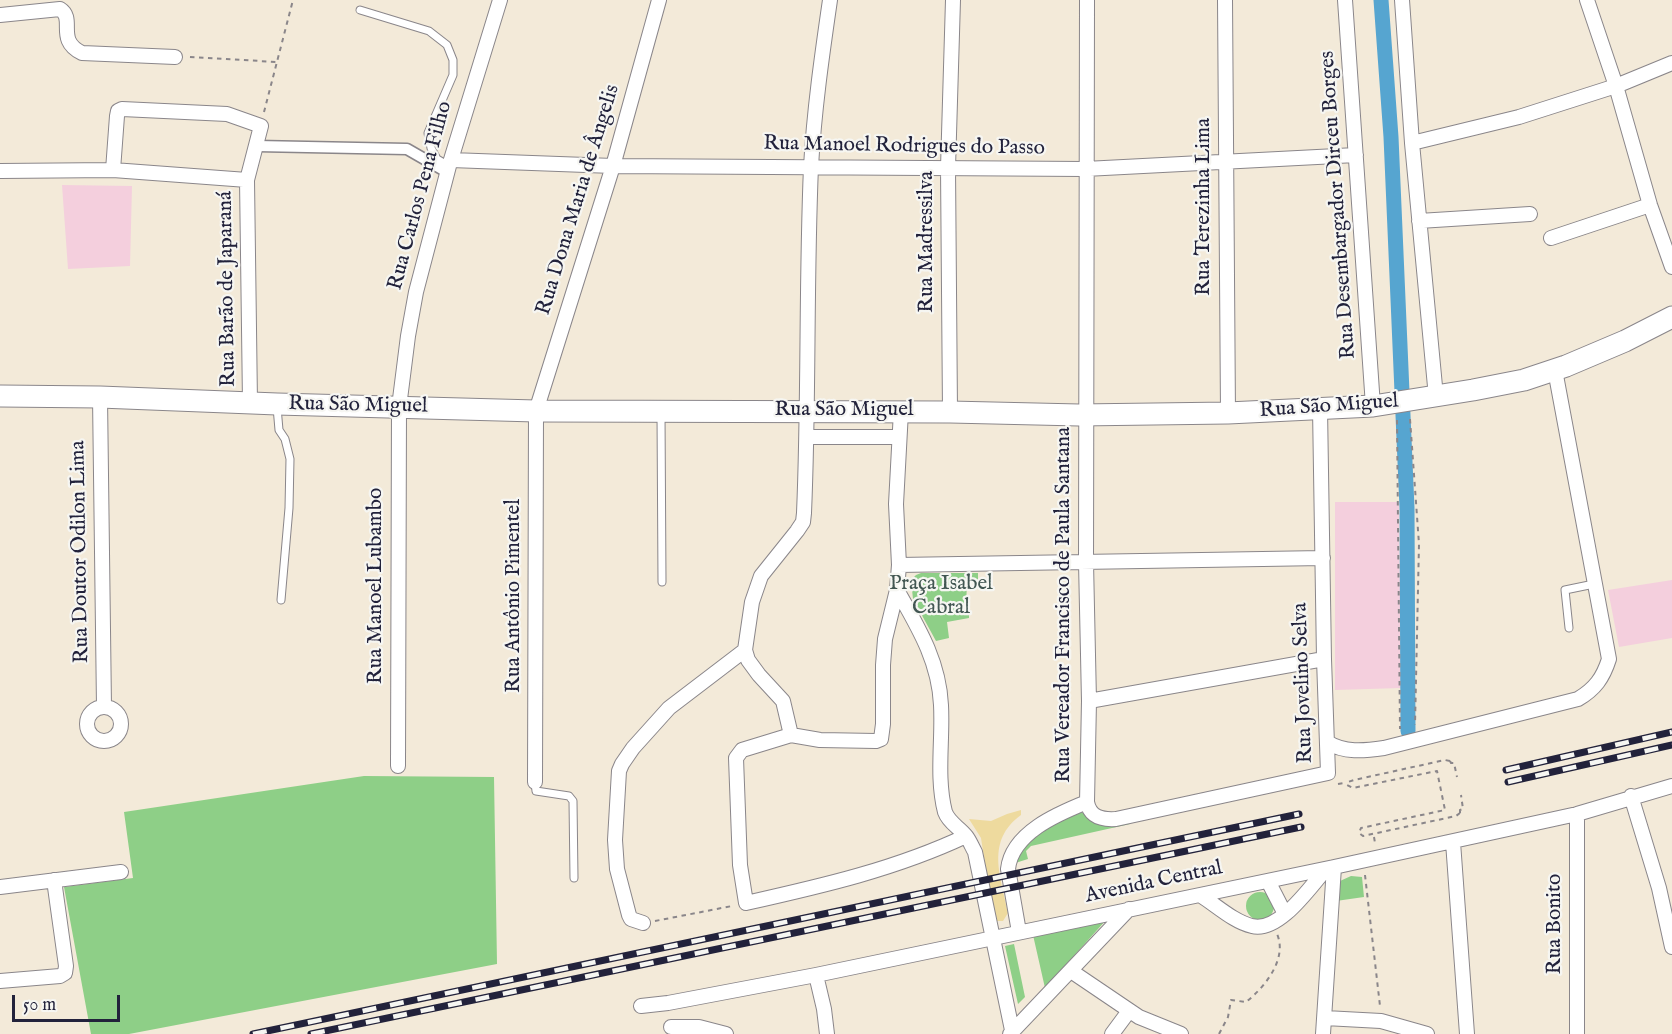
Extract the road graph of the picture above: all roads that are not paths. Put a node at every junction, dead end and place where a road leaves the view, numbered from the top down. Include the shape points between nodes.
1 (500, 0) edge
2 (658, 0) edge
3 (830, 0) edge
4 (953, 0) edge
5 (1087, 0) edge
6 (1225, 0) edge
7 (1346, 0) edge
8 (1402, 0) edge
9 (1587, 0) edge
10 (360, 10) dead end
11 (0, 15) edge
12 (175, 57) road end
13 (1672, 63) edge
14 (1616, 86) junction
15 (1412, 143) junction
16 (257, 146) junction
17 (1356, 155) junction
18 (1225, 163) junction
19 (449, 166) junction
20 (613, 166) junction
21 (811, 166) junction
22 (948, 168) junction
23 (113, 170) junction
24 (1086, 170) junction
25 (0, 171) edge
26 (248, 180) junction
27 (1650, 205) junction
28 (1530, 214) dead end
29 (1419, 221) junction
30 (1551, 238) dead end
31 (1672, 267) edge
32 (1672, 317) edge
33 (1555, 370) junction
34 (0, 396) edge
35 (100, 397) junction
36 (1436, 397) junction
37 (250, 403) junction
38 (277, 404) junction
39 (1373, 406) junction
40 (399, 407) junction
41 (1320, 408) junction
42 (536, 411) junction
43 (661, 411) junction
44 (807, 411) junction
45 (901, 411) junction
46 (950, 412) junction
47 (1228, 413) junction
48 (1085, 415) junction
49 (808, 436) junction
50 (900, 436) junction
51 (1323, 558) junction
52 (1086, 562) junction
53 (899, 565) junction
54 (662, 582) dead end
55 (1594, 584) junction
56 (897, 590) junction
57 (281, 600) dead end
58 (1569, 628) dead end
59 (745, 650) junction
60 (1324, 659) junction
61 (1089, 701) junction
62 (104, 707) dead end
63 (791, 735) junction
64 (1327, 742) junction
65 (398, 766) dead end
66 (535, 782) joint
67 (1672, 786) edge
68 (1631, 796) junction
69 (1086, 802) junction
70 (1577, 814) junction
71 (966, 836) junction
72 (1453, 842) junction
73 (1330, 868) junction
74 (121, 872) dead end
75 (574, 878) dead end
76 (54, 880) junction
77 (1268, 880) junction
78 (0, 887) edge
79 (1200, 895) junction
80 (1129, 909) junction
81 (1285, 914) junction
82 (643, 923) road end
83 (1019, 932) junction
84 (993, 938) junction
85 (1672, 947) edge
86 (1071, 971) junction
87 (816, 975) junction
88 (0, 981) edge
89 (668, 1003) junction
90 (641, 1006) dead end
91 (1129, 1011) junction
92 (1325, 1018) junction
93 (1381, 1027) edge
94 (671, 1030) edge
95 (1011, 1032) edge
96 (726, 1034) edge
97 (827, 1034) edge
98 (1112, 1034) edge
99 (1181, 1034) edge
100 (1323, 1034) edge
101 (1427, 1034) edge
102 (1467, 1034) edge
103 (1577, 1034) edge

1 - 19 street, Rua Carlos Pena Filho
2 - 20 street, Rua Dona Maria de Ângelis
3 - 21 street
4 - 22 street, Rua Madressilva
5 - 24 street, Rua Vereador Francisco de Paula Santana
6 - 18 street, Rua Terezinha Lima
7 - 17 street, Rua Desembargador Dirceu Borges
8 - 15 street
9 - 14 street
10 - 19 lane via 429,31 447,45 453,75 428,133 437,159
11 - 12 street via 60,9 66,16 68,41 82,53
13 - 14 street
14 - 15 street via 1519,117
14 - 27 street
15 - 29 street
16 - 19 street, Rua Manoel Rodrigues do Passo via 407,149
16 - 23 street, Rua Barão de Japaraná via 261,126 227,114 122,109 117,116
16 - 26 street, Rua Barão de Japaraná
17 - 18 street, Rua Manoel Rodrigues do Passo
17 - 39 street, Rua Desembargador Dirceu Borges
18 - 24 street, Rua Manoel Rodrigues do Passo
18 - 47 street, Rua Terezinha Lima
19 - 20 street, Rua Manoel Rodrigues do Passo
19 - 40 street, Rua Carlos Pena Filho via 414,303
20 - 21 street, Rua Manoel Rodrigues do Passo
20 - 42 street, Rua Dona Maria de Ângelis
21 - 22 street, Rua Manoel Rodrigues do Passo
21 - 44 street
22 - 24 street, Rua Manoel Rodrigues do Passo
22 - 46 street, Rua Madressilva
23 - 25 street
23 - 26 street
24 - 48 street, Rua Vereador Francisco de Paula Santana
26 - 37 street, Rua Barão de Japaraná
27 - 30 street
27 - 31 street
28 - 29 street
29 - 36 street
32 - 33 main road, Rua São Miguel
33 - 36 main road, Rua São Miguel
33 - 55 street
34 - 35 main road, Rua São Miguel
35 - 37 main road, Rua São Miguel
35 - 62 street, Rua Doutor Odilon Lima
36 - 39 main road, Rua São Miguel
37 - 38 main road, Rua São Miguel
38 - 40 main road, Rua São Miguel
38 - 57 lane via 279,430 290,459
39 - 41 main road, Rua São Miguel
40 - 42 main road, Rua São Miguel
40 - 65 street, Rua Manoel Lubambo
41 - 47 main road, Rua São Miguel
41 - 51 street, Rua Jovelino Selva
42 - 43 main road, Rua São Miguel
42 - 66 street, Rua Antônio Pimentel
43 - 44 main road, Rua São Miguel
43 - 54 lane
44 - 45 main road, Rua São Miguel
44 - 49 street
45 - 46 main road, Rua São Miguel
45 - 50 street
46 - 48 main road, Rua São Miguel
47 - 48 main road, Rua São Miguel
48 - 52 street, Rua Vereador Francisco de Paula Santana
49 - 50 street, Rua São Miguel
49 - 59 street via 803,522 761,576 752,602
50 - 53 street via 896,504
51 - 52 street
51 - 60 street, Rua Jovelino Selva
52 - 53 street
52 - 61 street, Rua Vereador Francisco de Paula Santana
53 - 56 street
55 - 58 lane via 1565,590
55 - 64 street via 1609,659 1605,672 1589,693 1400,744 1358,751
56 - 63 street via 885,639 881,739 820,740
56 - 71 street via 931,652 938,674 945,812
59 - 63 street via 759,675 783,701
59 - 82 street via 669,708 633,748 619,771 617,869 629,915
60 - 61 street
60 - 64 street, Rua Jovelino Selva
61 - 69 street, Rua Vereador Francisco de Paula Santana
63 - 71 street via 742,750 736,758 740,865 747,903 874,872
64 - 69 street, Rua Jovelino Selva via 1328,774 1116,819 1092,814
66 - 75 lane via 536,792 569,796 573,801
67 - 68 street, Avenida Central
68 - 70 street, Avenida Central
68 - 85 street
69 - 83 street, Rua Vereador Francisco de Paula Santana via 1047,820 1029,834 1009,859
70 - 72 street, Avenida Central
70 - 103 street, Rua Bonito
71 - 84 street via 980,868
72 - 73 street, Avenida Central
72 - 102 street
73 - 77 street, Avenida Central
73 - 81 street
73 - 92 street
74 - 76 street
76 - 78 street
76 - 88 street via 65,973
77 - 79 street, Avenida Central
77 - 81 street
79 - 80 street, Avenida Central
79 - 81 street via 1242,923 1259,927
80 - 83 street, Avenida Central
80 - 86 street
83 - 84 street, Avenida Central
84 - 87 street, Avenida Central
84 - 95 street
86 - 91 street
86 - 95 street
87 - 89 street, Avenida Central
87 - 97 street
89 - 90 street, Avenida Central
89 - 94 street
91 - 98 street
91 - 99 street
92 - 93 street
92 - 100 street
93 - 101 street
94 - 96 street via 699,1027

